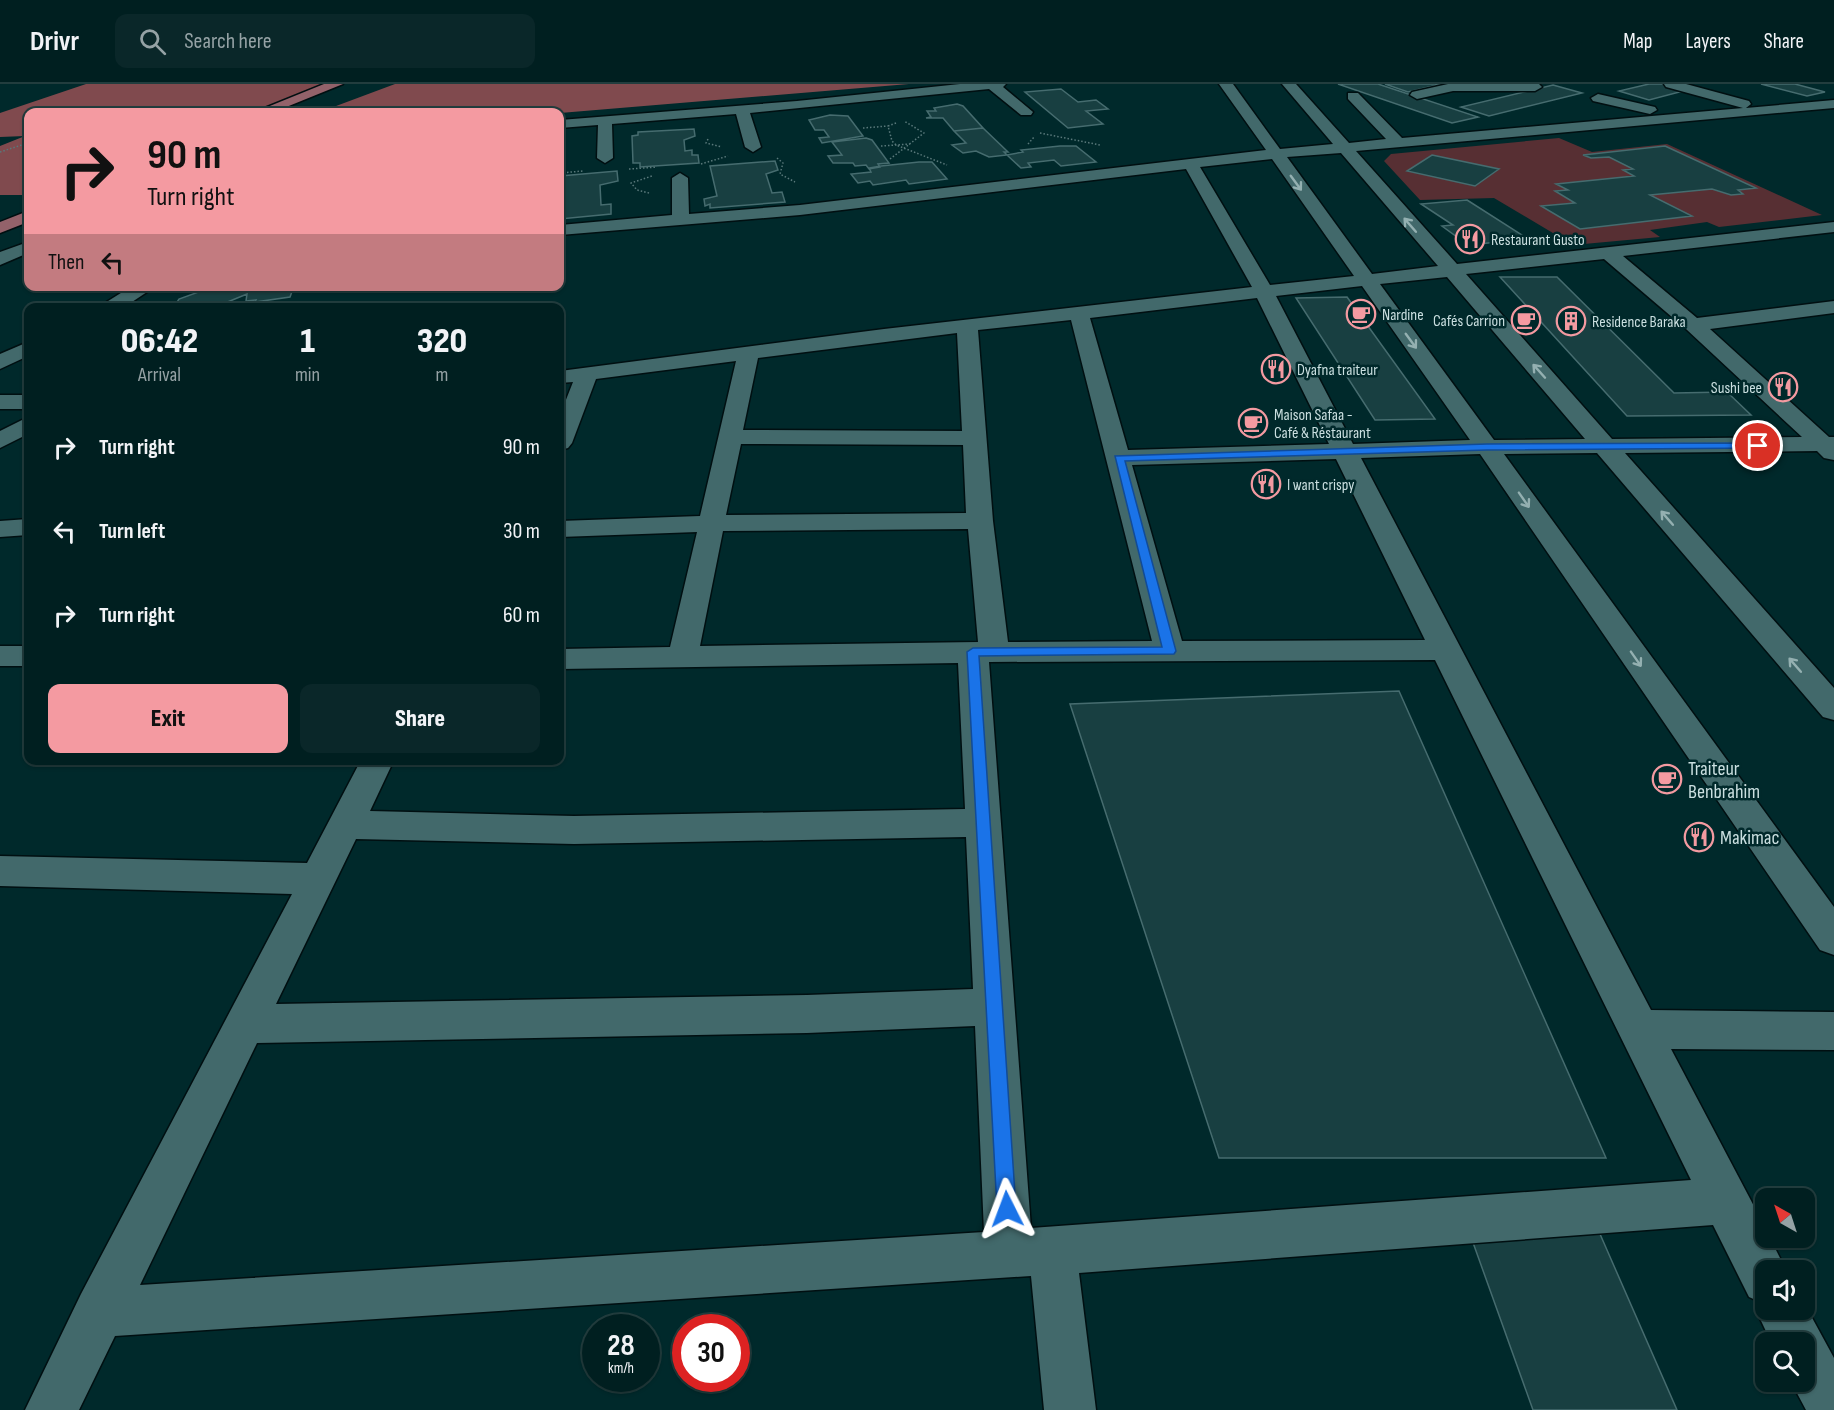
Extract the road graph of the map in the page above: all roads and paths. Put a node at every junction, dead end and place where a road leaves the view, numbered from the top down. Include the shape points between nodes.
1 (336, 84) edge
2 (350, 84) edge
3 (996, 84) edge
4 (1226, 84) edge
5 (1289, 84) edge
6 (1671, 84) edge
7 (1454, 87) edge
8 (1535, 87) dead end
9 (1417, 94) dead end
10 (1353, 96) dead end
11 (1713, 96) junction
12 (1598, 98) dead end
13 (1477, 101) dead end
14 (1770, 103) junction
15 (1834, 104) edge
16 (273, 108) edge
17 (288, 108) edge
18 (742, 110) junction
19 (1026, 112) dead end
20 (606, 122) junction
21 (564, 124) edge
22 (888, 126) junction
23 (863, 128) dead end
24 (1026, 132) dead end
25 (1398, 143) junction
26 (24, 144) edge
27 (896, 144) junction
28 (911, 144) junction
29 (881, 146) dead end
30 (753, 147) dead end
31 (1344, 148) junction
32 (904, 149) junction
33 (0, 152) edge
34 (1274, 154) junction
35 (605, 158) dead end
36 (890, 159) dead end
37 (1190, 163) junction
38 (1118, 165) junction
39 (657, 167) dead end
40 (680, 178) dead end
41 (977, 189) junction
42 (648, 197) dead end
43 (24, 208) edge
44 (0, 218) edge
45 (24, 218) edge
46 (681, 220) junction
47 (1834, 227) edge
48 (0, 228) edge
49 (564, 230) edge
50 (24, 249) edge
51 (1608, 253) junction
52 (0, 260) edge
53 (1449, 270) junction
54 (1366, 279) junction
55 (138, 291) edge
56 (1264, 292) junction
57 (116, 303) edge
58 (1834, 307) edge
59 (1805, 310) junction
60 (1079, 313) junction
61 (1693, 325) junction
62 (967, 326) junction
63 (1834, 326) edge
64 (24, 350) edge
65 (748, 353) junction
66 (0, 363) edge
67 (587, 374) junction
68 (564, 377) edge
69 (0, 402) edge
70 (24, 402) edge
71 (24, 426) edge
72 (564, 433) edge
73 (730, 437) junction
74 (976, 438) junction
75 (0, 441) edge
76 (1487, 447) junction
77 (1831, 447) edge
78 (1605, 448) junction
79 (1344, 453) junction
80 (1119, 458) junction
81 (980, 521) junction
82 (712, 523) junction
83 (24, 527) edge
84 (564, 528) edge
85 (0, 529) edge
86 (1445, 650) junction
87 (1170, 651) junction
88 (984, 652) junction
89 (0, 656) edge
90 (24, 656) edge
91 (683, 657) junction
92 (564, 659) edge
93 (1834, 709) edge
94 (375, 765) edge
95 (984, 824) junction
96 (345, 825) junction
97 (0, 871) edge
98 (317, 879) junction
99 (1834, 938) edge
100 (995, 1007) junction
101 (244, 1024) junction
102 (1637, 1029) junction
103 (1834, 1031) edge
104 (1724, 1201) junction
105 (1031, 1252) junction
106 (1755, 1260) edge
107 (99, 1312) junction
108 (1815, 1375) edge
109 (51, 1410) edge
110 (1070, 1410) edge
111 (1834, 1410) edge

1 - 16 main road
2 - 17 main road
3 - 18 street
3 - 19 street
4 - 34 street
5 - 31 street
6 - 11 street
7 - 8 street
7 - 9 street
7 - 13 street
10 - 25 street
11 - 12 street via 1646,111
11 - 14 street
14 - 15 street
14 - 25 street
18 - 20 street
18 - 30 street
20 - 21 street
20 - 35 street
22 - 23 path
22 - 27 path
22 - 28 path via 904,121 918,127 924,133
24 - 38 path via 1104,146 1130,164
25 - 31 street
26 - 33 path
27 - 28 path
27 - 29 path
27 - 32 path
28 - 32 path
31 - 34 street
53 -> 31 street
32 - 36 path
32 - 41 path via 950,166
34 - 37 street
34 -> 54 street
37 - 38 street
37 - 56 street
38 - 41 street
39 - 42 path via 660,175 631,183 637,190 653,195
40 - 46 street
41 - 46 street
43 - 44 main road
45 - 48 main road
46 - 49 street
47 - 51 street
50 - 52 street
51 - 53 street
51 - 61 street
53 - 54 street
78 -> 53 street
54 - 56 street
54 -> 76 street
55 - 57 street
56 - 60 street
56 - 79 street
58 - 59 street
59 - 61 street
59 - 63 street
60 - 62 street
60 - 80 street
61 - 77 street
62 - 65 street
62 - 74 street
64 - 66 street
65 - 67 street
65 - 73 street
67 - 68 street
67 - 72 street
69 - 70 street
71 - 75 street
73 - 74 street
73 - 82 street
74 - 81 street
76 - 78 street
76 - 79 street
76 -> 99 street
77 - 78 street
93 -> 78 street
79 - 80 street
79 - 86 street
80 - 87 street
81 - 82 street
81 - 88 street
82 - 84 street
82 - 91 street
83 - 85 street
86 - 87 street
86 - 102 street
87 - 88 street
88 - 91 street
88 - 95 street
89 - 90 street
91 - 92 street
94 - 96 street
95 - 96 street via 574,830
95 - 100 street
96 - 98 street
97 - 98 street
98 - 101 street
100 - 101 street
100 - 105 street
101 - 107 street
102 - 103 street
102 - 104 street
104 - 105 street
104 - 106 street
105 - 107 street
105 - 110 street
107 - 109 street
108 - 111 street

